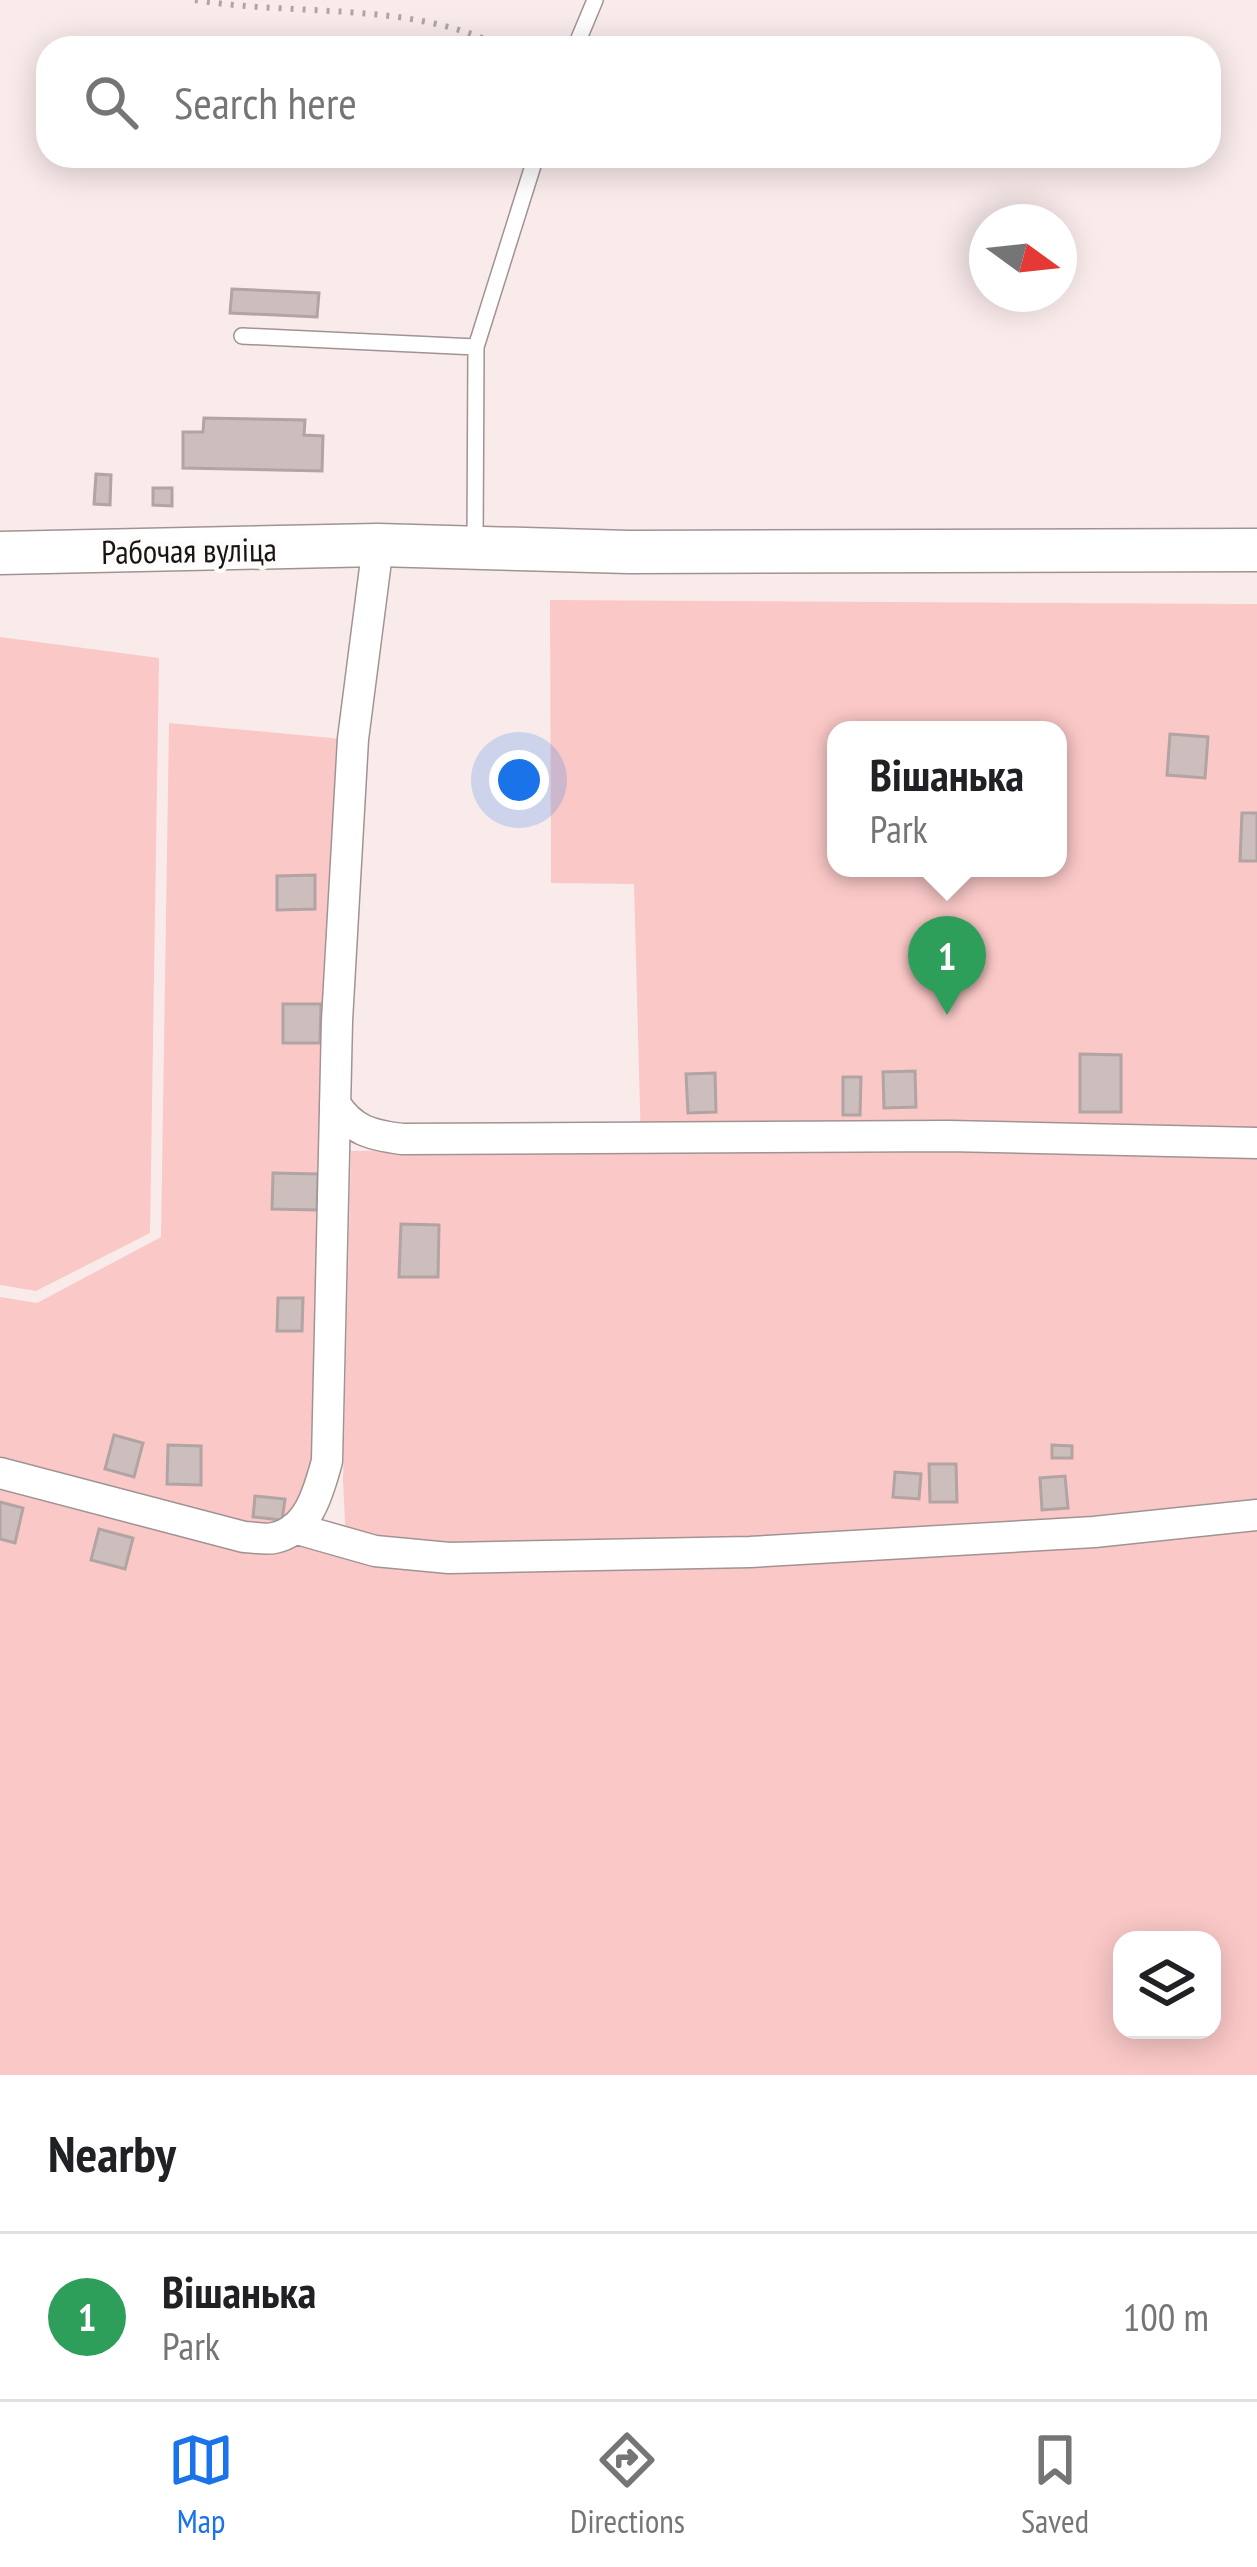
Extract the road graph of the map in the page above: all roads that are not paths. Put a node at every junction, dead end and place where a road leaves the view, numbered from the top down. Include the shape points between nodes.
1 (595, 0) edge
2 (580, 36) edge
3 (532, 168) edge
4 (242, 336) dead end
5 (476, 347) junction
6 (378, 545) junction
7 (475, 548) junction
8 (1257, 550) edge
9 (0, 553) edge
10 (335, 1104) junction
11 (1257, 1143) edge
12 (0, 1473) edge
13 (1257, 1515) edge
14 (294, 1528) junction

1 - 2 lane
3 - 5 lane
4 - 5 lane
5 - 7 lane
6 - 7 street, Рабочая вуліца
6 - 9 street, Рабочая вуліца
6 - 10 street via 353,739
7 - 8 street, Рабочая вуліца
10 - 11 street via 363,1130 402,1139
10 - 14 street via 327,1461 312,1508
12 - 14 street via 244,1537 275,1538
13 - 14 street via 796,1550 448,1558 375,1551

